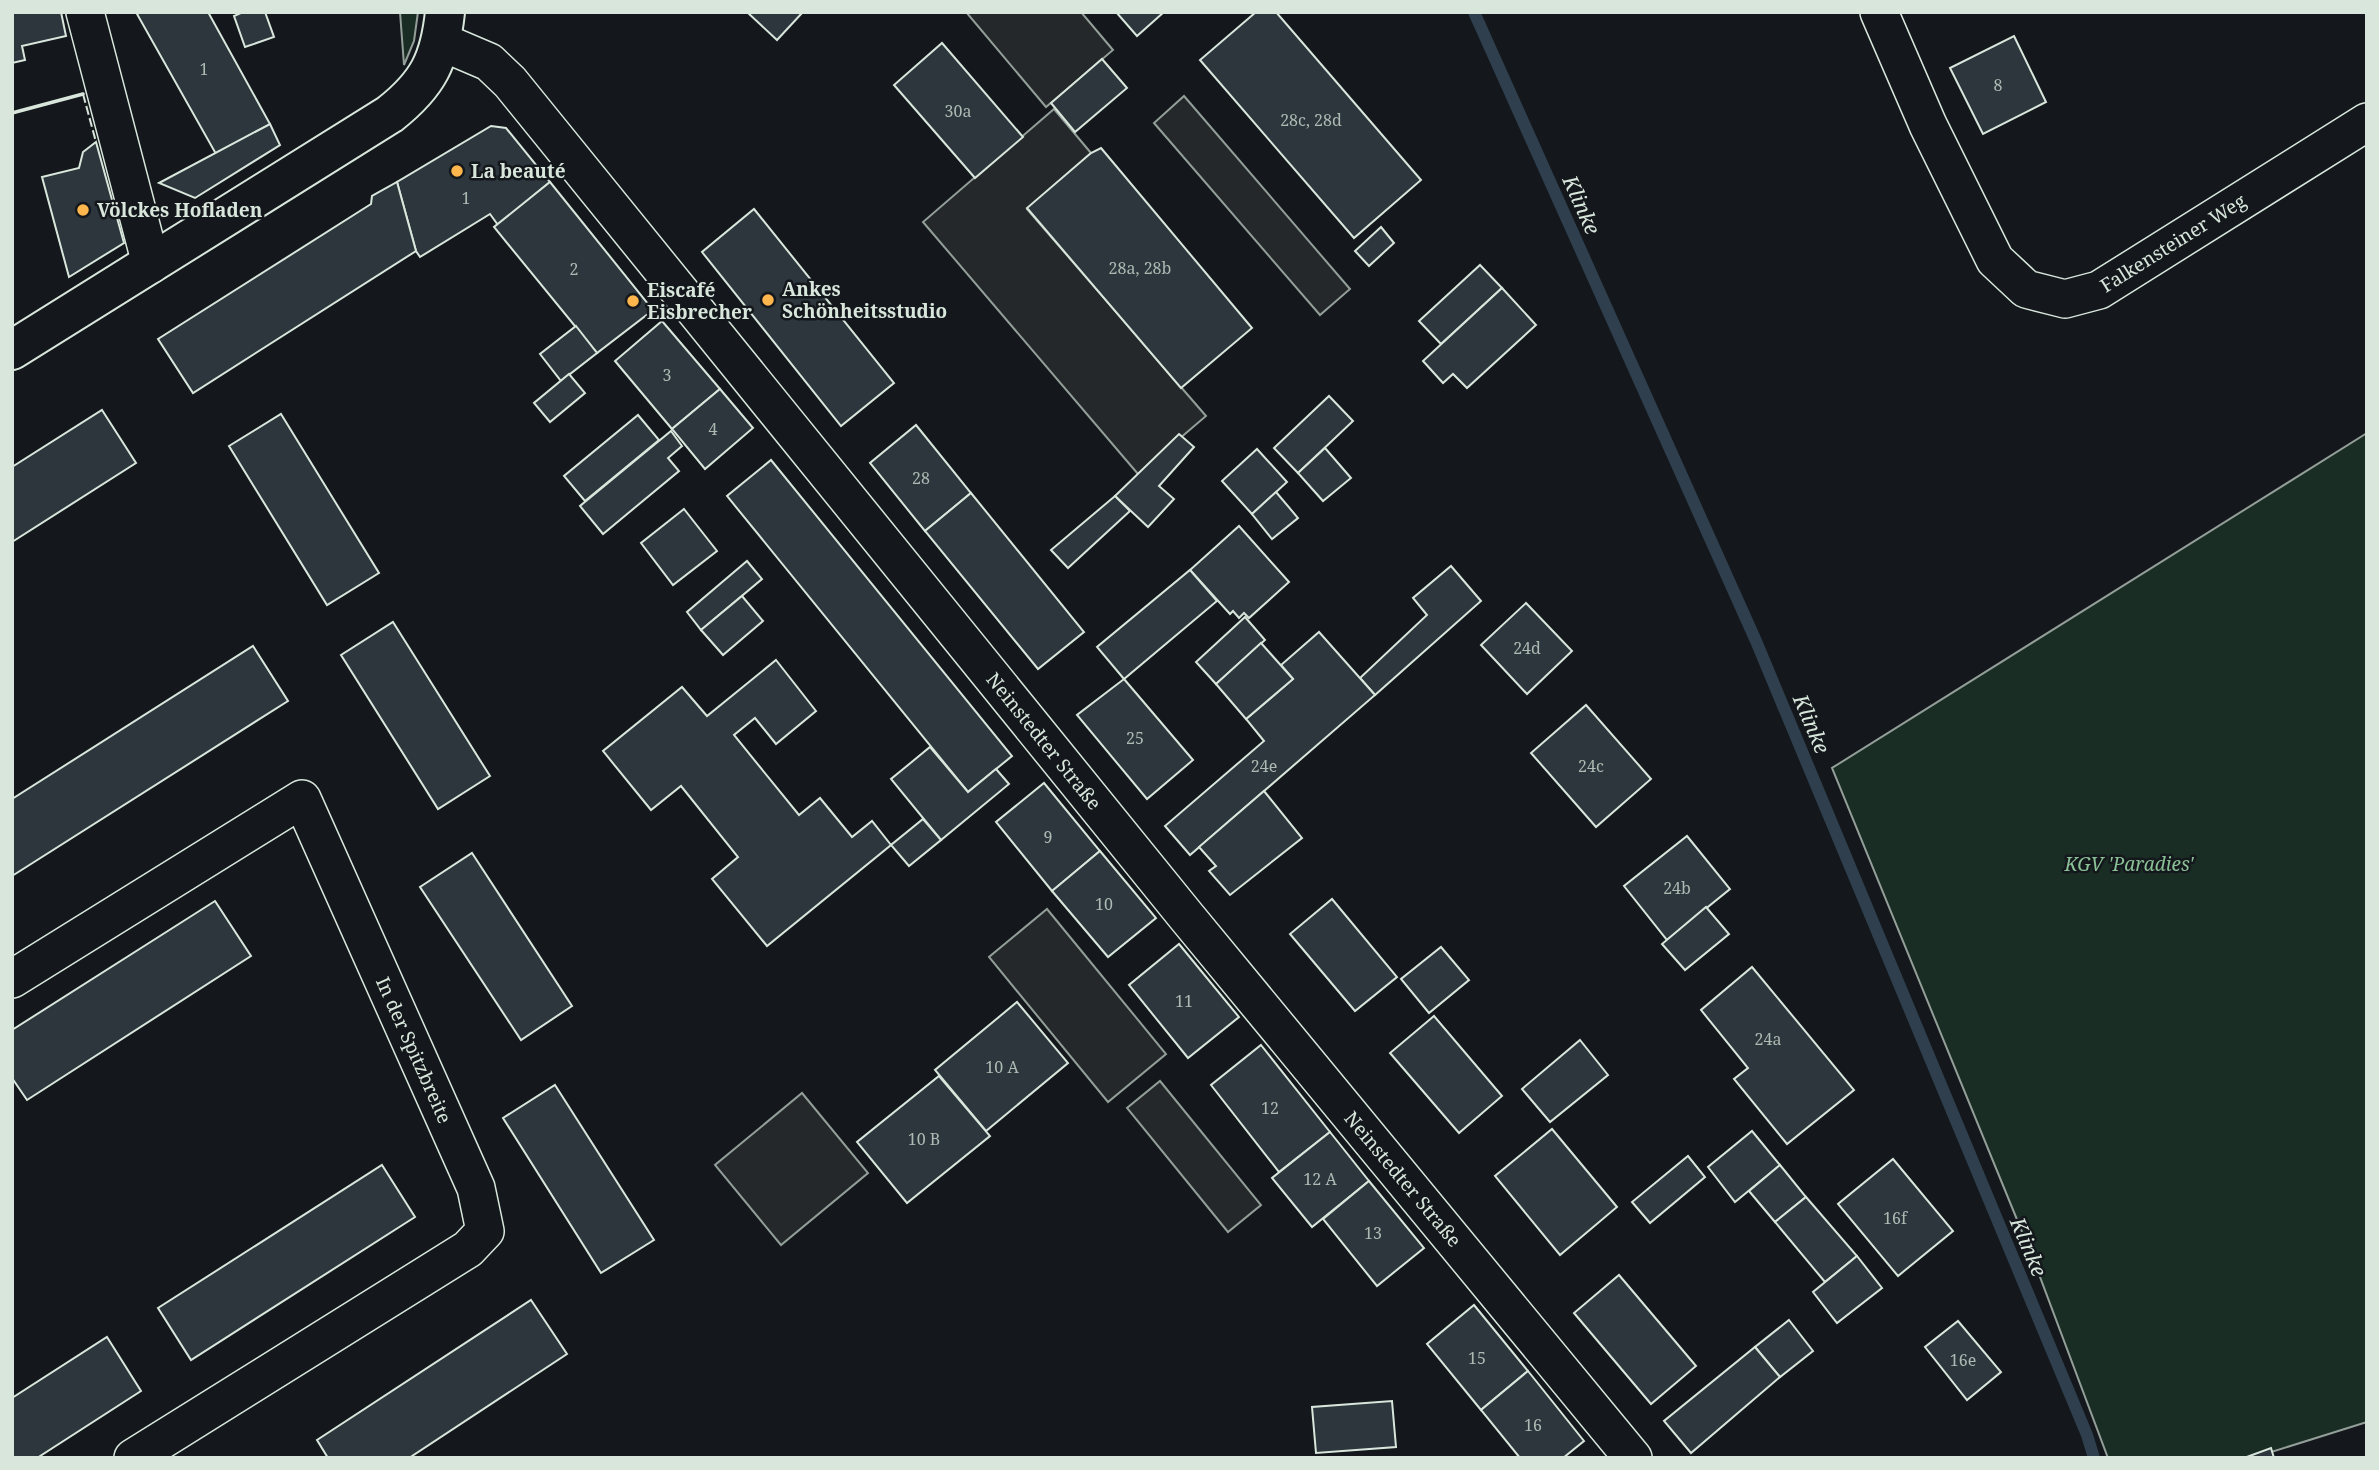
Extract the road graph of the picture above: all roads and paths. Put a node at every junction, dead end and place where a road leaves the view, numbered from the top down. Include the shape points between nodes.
1 (85, 12) edge
2 (1879, 12) edge
3 (444, 27) edge
4 (2367, 122) edge
5 (151, 264) junction
6 (12, 350) edge
7 (12, 979) edge
8 (133, 1458) edge
9 (1633, 1458) edge

1 - 5 street
2 - 4 street, Falkensteiner Weg via 1939,149 1995,260 2026,289 2065,299 2099,290
3 - 5 street via 426,76 390,114
3 - 9 street, Neinstedter Straße via 510,82 1186,916
5 - 6 street
7 - 8 street, In der Spitzbreite via 302,799 476,1188 485,1231 468,1250

